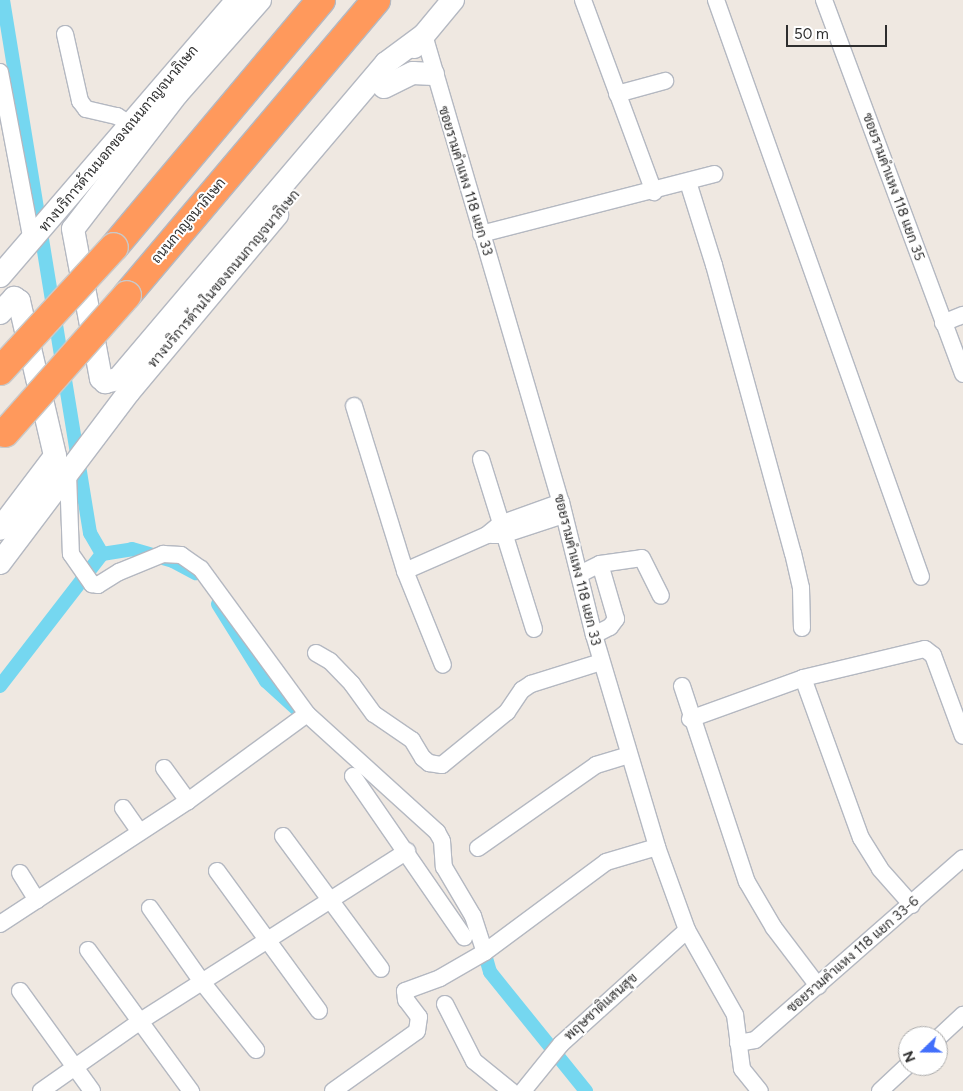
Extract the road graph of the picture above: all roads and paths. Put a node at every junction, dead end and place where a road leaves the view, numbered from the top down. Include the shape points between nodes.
1 (237, 0) edge
2 (260, 0) edge
3 (321, 0) edge
4 (376, 0) edge
5 (454, 0) edge
6 (583, 0) edge
7 (716, 0) edge
8 (824, 0) edge
9 (65, 34) dead end
10 (424, 35) junction
11 (0, 72) edge
12 (433, 74) junction
13 (665, 81) dead end
14 (384, 87) junction
15 (177, 94) junction
16 (617, 94) junction
17 (131, 125) junction
18 (714, 174) dead end
19 (688, 182) junction
20 (654, 192) junction
21 (65, 210) junction
22 (482, 234) junction
23 (34, 246) junction
24 (0, 276) edge
25 (0, 289) edge
26 (0, 313) edge
27 (963, 315) edge
28 (943, 322) junction
29 (0, 371) edge
30 (963, 374) edge
31 (354, 406) dead end
32 (3, 436) edge
33 (481, 459) dead end
34 (69, 473) junction
35 (562, 509) junction
36 (0, 529) edge
37 (497, 531) junction
38 (0, 563) edge
39 (600, 564) junction
40 (405, 571) junction
41 (580, 574) junction
42 (920, 577) dead end
43 (661, 596) dead end
44 (802, 628) dead end
45 (534, 629) dead end
46 (594, 635) junction
47 (316, 653) dead end
48 (601, 662) junction
49 (443, 665) dead end
50 (803, 678) junction
51 (682, 686) dead end
52 (306, 714) junction
53 (690, 719) junction
54 (963, 736) edge
55 (628, 755) junction
56 (164, 768) dead end
57 (353, 776) dead end
58 (188, 801) junction
59 (123, 808) dead end
60 (140, 832) junction
61 (282, 836) dead end
62 (657, 847) junction
63 (478, 848) dead end
64 (407, 851) junction
65 (963, 858) edge
66 (217, 871) dead end
67 (20, 873) dead end
68 (37, 900) junction
69 (330, 900) junction
70 (912, 905) junction
71 (150, 908) dead end
72 (0, 924) edge
73 (687, 930) junction
74 (464, 936) dead end
75 (267, 940) junction
76 (88, 950) dead end
77 (485, 952) junction
78 (381, 968) dead end
79 (202, 982) junction
80 (818, 986) junction
81 (20, 991) dead end
82 (445, 1004) dead end
83 (319, 1010) dead end
84 (963, 1014) edge
85 (139, 1022) junction
86 (948, 1028) edge
87 (738, 1042) junction
88 (256, 1050) dead end
89 (74, 1067) junction
90 (898, 1074) edge
91 (41, 1091) edge
92 (92, 1091) edge
93 (191, 1091) edge
94 (333, 1091) edge
95 (511, 1091) edge
96 (522, 1091) edge
97 (760, 1091) edge
98 (880, 1091) edge

1 - 17 main road, ทางบริการด้านนอกของถนนกาญจนาภิเษก
2 - 15 main road
3 - 29 highway, bridge via 114,246
4 - 32 highway, ถนนกาญจนาภิเษก, bridge via 127,296
5 - 10 main road, ทางบริการด้านในของถนนกาญจนาภิเษก
6 - 16 street
7 - 42 street
8 - 28 street, ซอยรามคำแหง 118 แยก 35
9 - 17 street via 80,101 86,109 117,116
10 - 12 street, ซอยรามคำแหง 118 แยก 33
10 - 14 main road, ทางบริการด้านในของถนนกาญจนาภิเษก
10 - 15 main road via 386,63 118,379 105,382 101,378 73,229
11 - 23 street
12 - 14 main road via 413,74
12 - 22 street, ซอยรามคำแหง 118 แยก 33
13 - 16 street
14 - 34 main road, ทางบริการด้านในของถนนกาญจนาภิเษก via 130,392
15 - 21 main road
16 - 20 street
17 - 21 main road, ทางบริการด้านนอกของถนนกาญจนาภิเษก
18 - 19 street
19 - 20 street
19 - 44 street via 793,553 801,588
20 - 22 street
21 - 23 main road, ทางบริการด้านนอกของถนนกาญจนาภิเษก
22 - 35 street, ซอยรามคำแหง 118 แยก 33
23 - 24 main road, ทางบริการด้านนอกของถนนกาญจนาภิเษก
23 - 25 main road
26 - 36 main road via 14,298 19,301 55,456
27 - 28 street
28 - 30 street, ซอยรามคำแหง 118 แยก 35
31 - 40 street
33 - 37 street
34 - 38 main road, ทางบริการด้านในของถนนกาญจนาภิเษก
34 - 52 street via 71,554 88,579 98,585 119,572 163,554 181,555 190,560 201,569
35 - 37 street
35 - 41 street, ซอยรามคำแหง 118 แยก 33
37 - 40 street
37 - 45 street
39 - 41 street
39 - 43 street via 642,558
39 - 46 street via 616,619 610,627
40 - 49 street
41 - 46 street, ซอยรามคำแหง 118 แยก 33
46 - 48 street, ซอยรามคำแหง 118 แยก 33
47 - 48 street via 330,661 352,684 374,714 398,727 412,740 423,758 436,765 449,762 507,712 522,690 531,684
48 - 55 street, ซอยรามคำแหง 118 แยก 33
50 - 53 street
50 - 54 street via 924,649 933,655
50 - 70 street via 861,838 880,869
51 - 53 street
52 - 58 street
52 - 77 street via 437,832 442,841 444,867 473,916
53 - 80 street via 746,882 774,928
55 - 62 street, ซอยรามคำแหง 118 แยก 33
55 - 63 street via 596,765
56 - 58 street
57 - 64 street
58 - 60 street
59 - 60 street
60 - 68 street
61 - 69 street
62 - 73 street, ซอยรามคำแหง 118 แยก 33
62 - 77 street via 606,862
64 - 69 street
64 - 74 street
65 - 70 street, ซอยรามคำแหง 118 แยก 33-6
66 - 75 street
67 - 68 street
68 - 72 street
69 - 75 street
69 - 78 street
70 - 80 street, ซอยรามคำแหง 118 แยก 33-6
71 - 79 street
73 - 87 street, ซอยรามคำแหง 118 แยก 33 via 735,1015
73 - 96 street, พฤษชาติแสนสุข via 561,1044
75 - 79 street
75 - 83 street
76 - 85 street
77 - 94 street via 457,969 405,991 406,1000 420,1018 417,1031
79 - 85 street
79 - 88 street
80 - 87 street, ซอยรามคำแหง 118 แยก 33-6 via 755,1040
81 - 89 street
82 - 95 street via 474,1061
84 - 86 street
85 - 89 street
85 - 93 street
87 - 97 street, ซอยรามคำแหง 118 แยก 33 via 742,1069
89 - 91 street
89 - 92 street
90 - 98 street

